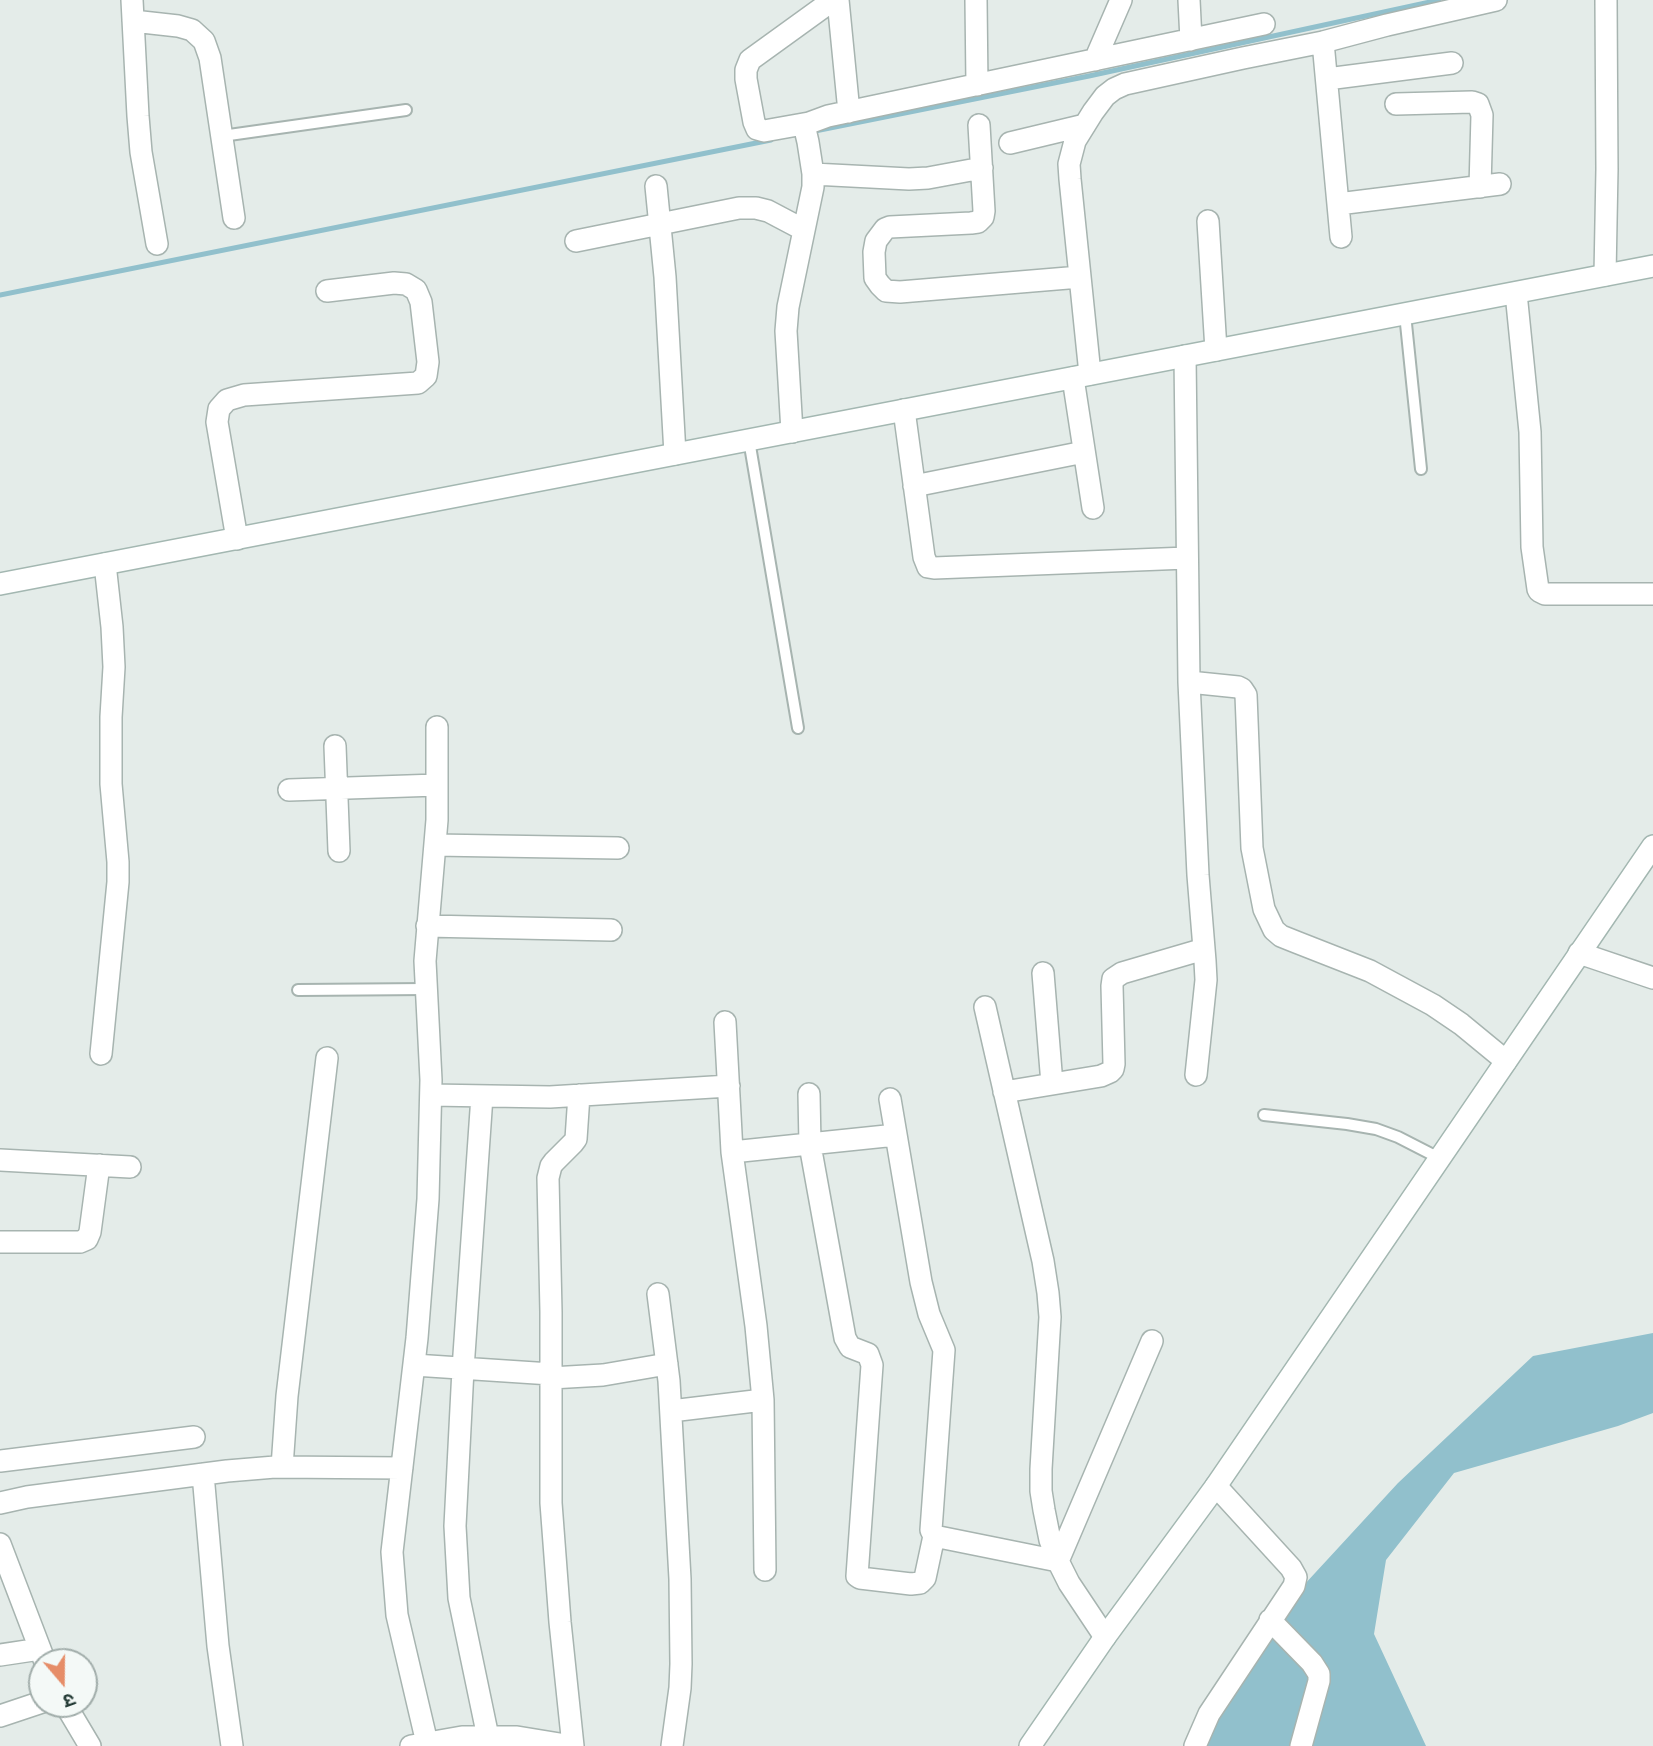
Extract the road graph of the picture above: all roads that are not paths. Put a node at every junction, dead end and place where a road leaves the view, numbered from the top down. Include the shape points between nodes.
1 (836, 0) edge
2 (976, 0) edge
3 (1121, 0) edge
4 (1189, 0) edge
5 (1496, 0) edge
6 (1606, 0) edge
7 (132, 11) edge
8 (1264, 24) dead end
9 (1191, 40) junction
10 (1323, 42) junction
11 (1095, 60) junction
12 (1452, 63) dead end
13 (1327, 79) junction
14 (976, 85) junction
15 (1396, 104) dead end
16 (406, 110) dead end
17 (849, 112) junction
18 (979, 125) dead end
19 (1085, 125) junction
20 (807, 131) junction
21 (222, 136) junction
22 (1010, 143) dead end
23 (982, 168) junction
24 (813, 174) junction
25 (656, 186) dead end
26 (1338, 204) junction
27 (234, 218) dead end
28 (1208, 221) dead end
29 (660, 223) junction
30 (804, 230) junction
31 (1341, 237) dead end
32 (576, 241) dead end
33 (157, 244) dead end
34 (1653, 266) edge
35 (1605, 275) junction
36 (1080, 277) junction
37 (327, 291) dead end
38 (1516, 293) junction
39 (1405, 314) junction
40 (1216, 350) junction
41 (1185, 356) junction
42 (1082, 376) junction
43 (904, 410) junction
44 (792, 432) junction
45 (749, 440) junction
46 (1084, 452) junction
47 (675, 454) junction
48 (1422, 469) dead end
49 (914, 486) junction
50 (1093, 508) dead end
51 (237, 539) junction
52 (1187, 558) junction
53 (105, 564) junction
54 (0, 584) edge
55 (1653, 594) edge
56 (1189, 682) junction
57 (437, 727) dead end
58 (798, 728) dead end
59 (334, 746) dead end
60 (437, 785) junction
61 (337, 789) junction
62 (289, 790) dead end
63 (435, 845) junction
64 (1653, 846) edge
65 (618, 848) dead end
66 (339, 851) dead end
67 (427, 926) junction
68 (611, 930) dead end
69 (1204, 949) junction
70 (1579, 953) junction
71 (1043, 973) dead end
72 (1653, 978) edge
73 (427, 989) junction
74 (298, 990) dead end
75 (985, 1007) dead end
76 (726, 1022) dead end
77 (101, 1054) dead end
78 (327, 1058) dead end
79 (1506, 1060) junction
80 (1196, 1075) dead end
81 (1052, 1084) junction
82 (729, 1086) junction
83 (1004, 1092) junction
84 (809, 1094) dead end
85 (431, 1095) junction
86 (579, 1095) junction
87 (482, 1096) junction
88 (890, 1099) dead end
89 (1264, 1115) dead end
90 (896, 1135) junction
91 (810, 1145) junction
92 (732, 1152) junction
93 (1439, 1158) junction
94 (0, 1164) edge
95 (99, 1166) junction
96 (130, 1167) dead end
97 (0, 1242) edge
98 (657, 1294) dead end
99 (1152, 1341) dead end
100 (667, 1364) junction
101 (414, 1365) junction
102 (463, 1369) junction
103 (551, 1376) junction
104 (763, 1400) junction
105 (671, 1411) junction
106 (194, 1437) dead end
107 (0, 1461) edge
108 (282, 1467) junction
109 (402, 1468) junction
110 (203, 1474) junction
111 (1216, 1486) junction
112 (0, 1503) edge
113 (934, 1536) junction
114 (2, 1555) edge
115 (1058, 1561) junction
116 (765, 1570) dead end
117 (1270, 1620) junction
118 (1105, 1637) junction
119 (40, 1648) edge
120 (0, 1655) edge
121 (28, 1655) edge
122 (28, 1707) edge
123 (0, 1716) edge
124 (73, 1718) edge
125 (488, 1737) junction
126 (419, 1745) edge
127 (90, 1746) edge
128 (232, 1746) edge
129 (573, 1746) edge
130 (672, 1746) edge
131 (1030, 1746) edge
132 (1195, 1746) edge
133 (1301, 1746) edge

1 - 17 street
1 - 20 street via 750,60 746,71 757,129
2 - 14 street
3 - 11 street
4 - 9 street
5 - 10 street
6 - 35 street
7 - 21 street via 192,30 204,41
7 - 33 street via 141,152
8 - 9 street
9 - 11 street
10 - 13 street
10 - 19 street via 1125,83 1105,96
11 - 14 street
12 - 13 street
13 - 26 street
14 - 17 street
15 - 26 street via 1478,103 1490,186
16 - 21 lane
17 - 20 street via 828,116
18 - 23 street
19 - 22 street
19 - 36 street via 1069,164
20 - 24 street
21 - 27 street
23 - 24 street via 918,179
23 - 36 street via 984,211 978,222 890,227 880,234 874,252 880,285 900,292
24 - 30 street
25 - 29 street
26 - 31 street
28 - 40 street
29 - 30 street via 756,208
29 - 32 street
29 - 47 street
30 - 44 street via 786,331
34 - 35 street
35 - 38 street
36 - 42 street
37 - 51 street via 394,283 416,290 428,362 426,376 418,383 227,400 219,409 217,422
38 - 39 street
38 - 55 street via 1530,420 1532,547 1538,589 1545,594
39 - 40 street
39 - 48 lane
40 - 41 street
41 - 42 street
41 - 52 street
42 - 43 street
42 - 46 street
43 - 44 street
43 - 49 street
44 - 45 street
45 - 47 street
45 - 58 lane
46 - 49 street
46 - 50 street
47 - 51 street
49 - 52 street via 923,557 930,567
51 - 53 street
52 - 56 street
53 - 54 street
53 - 77 street via 114,667 111,784 118,882
56 - 69 street
56 - 79 street via 1238,687 1246,695 1252,848 1264,909 1274,930 1370,971 1433,1005
57 - 60 street
59 - 61 street
60 - 61 street
60 - 63 street
61 - 62 street
61 - 66 street
63 - 65 street
63 - 67 street
64 - 70 street
67 - 68 street
67 - 73 street
69 - 80 street via 1206,980
69 - 81 street via 1115,976 1113,1069 1101,1076
70 - 72 street
70 - 79 street
71 - 81 street
73 - 74 lane
73 - 85 street
75 - 83 street
76 - 82 street
78 - 108 street
79 - 93 street
81 - 83 street
82 - 86 street
82 - 92 street
83 - 115 street via 1048,1293 1041,1491
84 - 91 street
85 - 87 street
85 - 101 street via 428,1199
86 - 87 street
86 - 103 street via 576,1139 551,1166 548,1178
87 - 102 street
88 - 90 street
89 - 93 lane via 1376,1129
90 - 91 street
90 - 113 street via 925,1300 944,1350
91 - 92 street
91 - 113 street via 845,1338 850,1347 868,1354 872,1365 857,1576 920,1583
92 - 104 street
93 - 111 street
94 - 95 street
95 - 96 street
95 - 97 street via 87,1239
98 - 100 street
99 - 115 street
100 - 103 street via 603,1375
100 - 105 street
101 - 102 street
101 - 109 street
102 - 103 street
102 - 125 street via 457,1577
103 - 129 street via 551,1503
104 - 105 street
104 - 116 street
105 - 130 street via 681,1664
106 - 107 street
108 - 109 street
108 - 110 street
109 - 126 street via 392,1552 393,1585
110 - 112 street
110 - 128 street
111 - 117 street via 1295,1572 1294,1586
111 - 118 street
113 - 115 street
114 - 119 street
115 - 118 street
117 - 132 street via 1209,1714
117 - 133 street via 1319,1674
118 - 131 street
120 - 121 street
122 - 123 street
124 - 127 street
125 - 126 street
125 - 129 street

